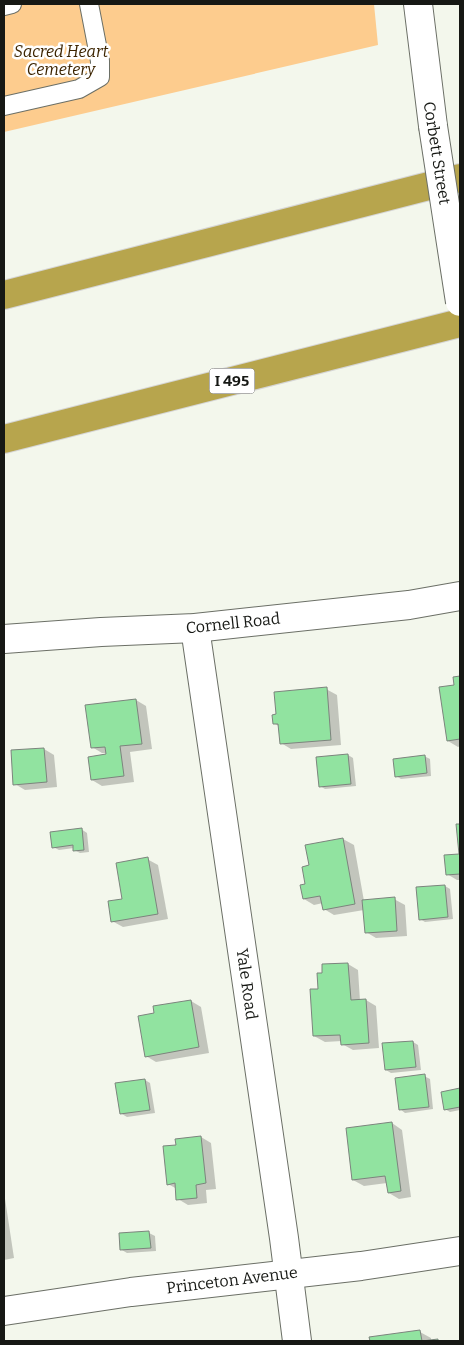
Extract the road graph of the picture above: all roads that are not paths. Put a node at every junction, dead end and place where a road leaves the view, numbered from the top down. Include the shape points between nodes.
1 (12, 4) edge
2 (89, 4) edge
3 (418, 4) edge
4 (4, 6) edge
5 (4, 106) edge
6 (460, 178) edge
7 (4, 295) edge
8 (460, 302) edge
9 (460, 323) edge
10 (4, 439) edge
11 (460, 596) edge
12 (196, 628) junction
13 (4, 639) edge
14 (460, 1251) edge
15 (289, 1274) junction
16 (4, 1311) edge
17 (297, 1341) edge

1 - 4 lane
2 - 5 lane via 100,77 79,89
3 - 8 street, Corbett Street, bridge
6 - 7 highway
9 - 10 highway, I 495
11 - 12 street, Cornell Road via 409,605
12 - 13 street, Cornell Road
12 - 15 street, Yale Road
14 - 15 street, Princeton Avenue
15 - 16 street, Princeton Avenue
15 - 17 street, Yale Road

